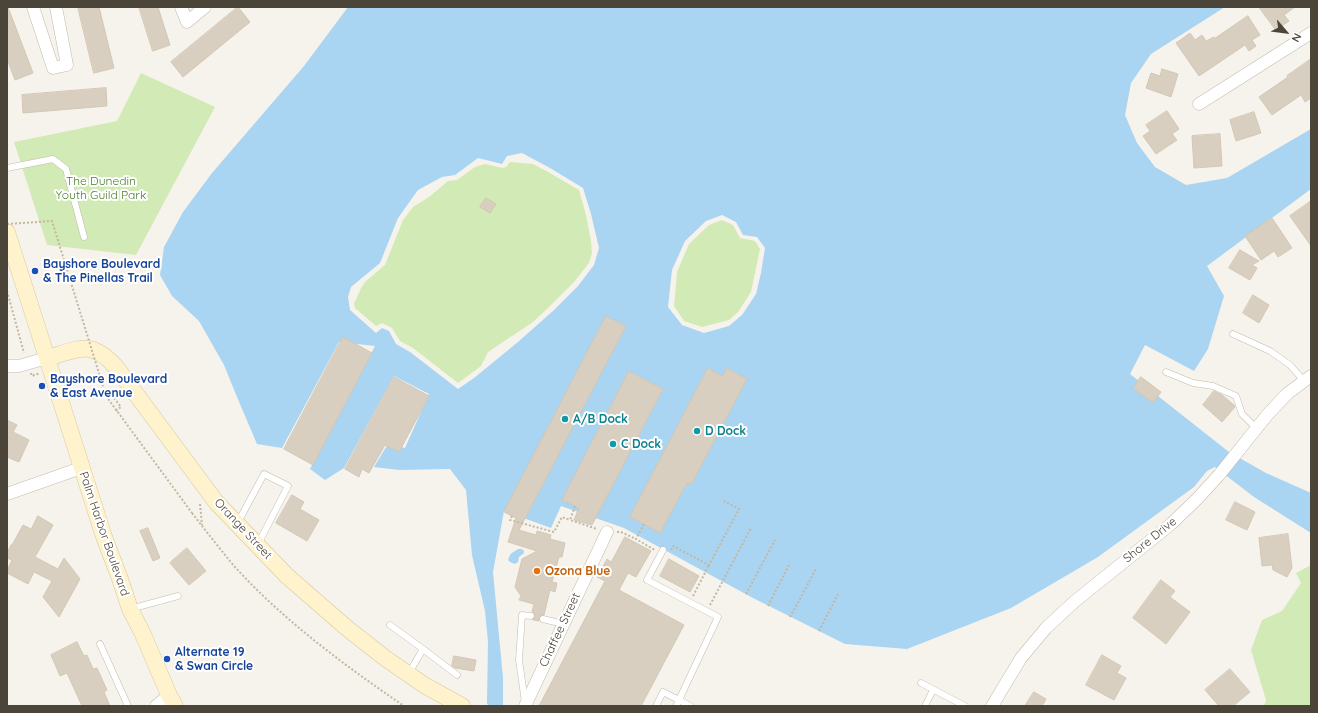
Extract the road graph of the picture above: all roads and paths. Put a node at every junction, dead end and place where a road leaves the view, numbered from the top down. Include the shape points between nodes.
1 (32, 7) edge
2 (56, 7) edge
3 (181, 7) edge
4 (205, 7) edge
5 (1311, 33) edge
6 (1199, 104) dead end
7 (7, 168) edge
8 (7, 224) edge
9 (7, 232) edge
10 (84, 237) dead end
11 (7, 291) edge
12 (1233, 334) dead end
13 (27, 364) junction
14 (49, 364) junction
15 (7, 366) edge
16 (93, 366) dead end
17 (1166, 372) dead end
18 (105, 374) dead end
19 (1308, 379) edge
20 (112, 384) dead end
21 (116, 411) junction
22 (1257, 429) junction
23 (81, 468) junction
24 (7, 494) edge
25 (722, 500) dead end
26 (200, 503) dead end
27 (512, 516) dead end
28 (570, 520) dead end
29 (644, 524) dead end
30 (202, 525) junction
31 (237, 525) junction
32 (751, 528) dead end
33 (607, 532) dead end
34 (776, 540) dead end
35 (257, 546) junction
36 (673, 546) dead end
37 (661, 552) joint
38 (790, 563) dead end
39 (709, 565) junction
40 (816, 569) dead end
41 (746, 594) dead end
42 (838, 594) dead end
43 (178, 596) dead end
44 (690, 602) junction
45 (768, 606) dead end
46 (130, 609) junction
47 (707, 611) junction
48 (531, 616) dead end
49 (790, 617) dead end
50 (543, 619) dead end
51 (563, 624) junction
52 (390, 625) dead end
53 (818, 631) dead end
54 (100, 644) dead end
55 (423, 649) junction
56 (408, 675) junction
57 (457, 675) dead end
58 (921, 683) dead end
59 (933, 690) junction
60 (172, 700) edge
61 (678, 703) edge
62 (956, 704) edge
63 (128, 706) edge
64 (156, 706) edge
65 (404, 706) edge
66 (462, 706) edge
67 (526, 706) edge
68 (656, 706) edge
69 (690, 706) edge
70 (925, 706) edge
71 (966, 706) edge
72 (992, 706) edge

1 - 2 street via 53,68 67,65
3 - 4 street via 187,22
5 - 6 street
7 - 10 lane via 53,159 66,169
8 - 21 path, bridge via 52,221 106,396
9 - 14 street, Palm Harbor Boulevard
11 - 13 path
12 - 19 lane via 1270,351
13 - 14 street
13 - 14 path via 32,376
13 - 15 street
14 - 23 street, Palm Harbor Boulevard
14 - 31 street, Orange Street via 81,348 102,353 216,502
16 - 18 path
17 - 22 lane via 1236,396 1242,414
19 - 22 street, Shore Drive via 1288,393
20 - 21 path via 116,390 111,394 121,407
21 - 30 path, bridge
22 - 72 street, Shore Drive via 1219,475 1171,524 1074,602 1046,628 1021,658
23 - 24 street
23 - 46 street, Palm Harbor Boulevard
25 - 39 path via 739,509
26 - 30 path
27 - 28 path via 510,520 554,532 562,517
29 - 37 path via 636,539
30 - 65 path via 234,566 266,598 318,644
31 - 35 street, Orange Street
31 - 35 lane via 264,474 288,486
32 - 47 path
33 - 51 street, Chaffee Street
34 - 41 path
35 - 56 street, Orange Street via 348,629
36 - 39 path
37 - 44 lane via 647,580
38 - 45 path
39 - 44 path
40 - 49 path
42 - 53 path
43 - 46 lane
44 - 47 lane
46 - 60 street, Palm Harbor Boulevard
47 - 61 lane via 718,617
48 - 67 lane via 522,615 519,660
50 - 51 lane
51 - 67 street, Chaffee Street
52 - 55 lane
54 - 63 lane
55 - 56 lane
55 - 57 lane
56 - 66 street, Orange Street
58 - 59 lane
59 - 62 lane
59 - 70 lane
60 - 64 street
61 - 68 lane via 663,692
61 - 69 lane
62 - 71 lane

